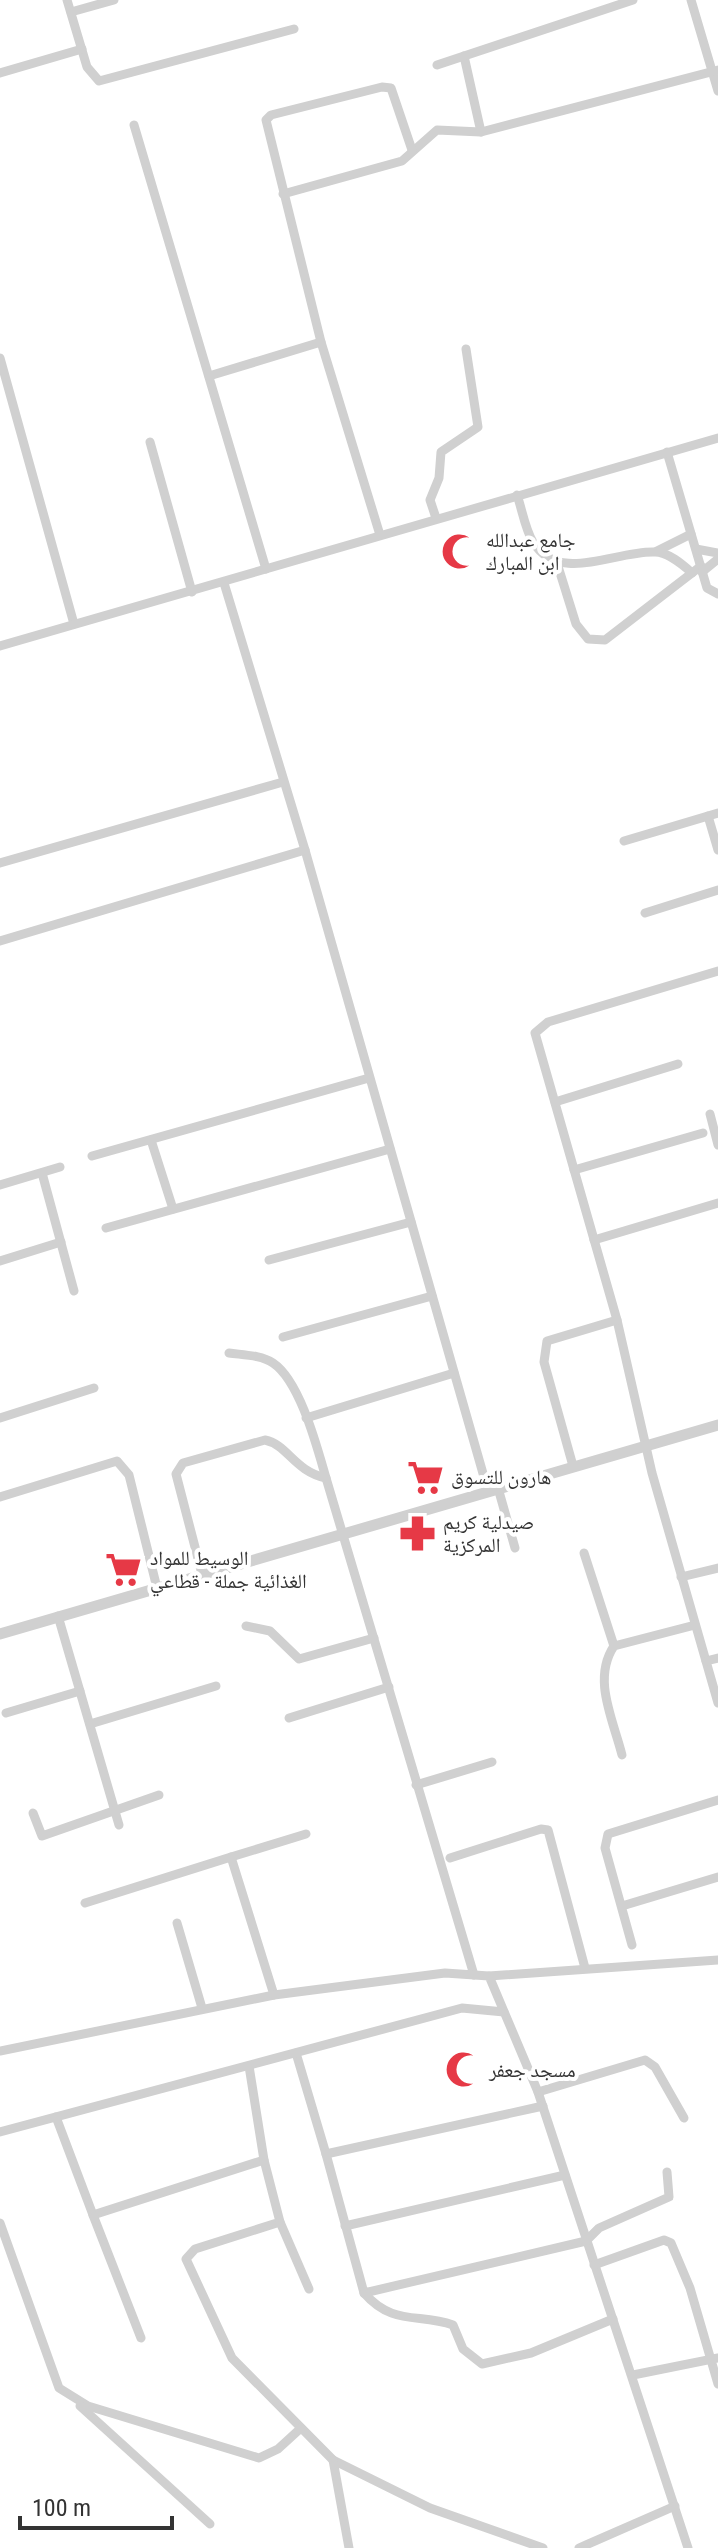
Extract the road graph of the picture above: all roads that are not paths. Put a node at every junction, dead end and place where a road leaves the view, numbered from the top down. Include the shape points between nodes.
1 (67, 0) edge
2 (114, 0) edge
3 (633, 0) edge
4 (691, 0) edge
5 (71, 12) junction
6 (294, 29) dead end
7 (82, 49) junction
8 (464, 56) junction
9 (437, 65) dead end
10 (715, 70) edge
11 (0, 73) edge
12 (718, 91) edge
13 (134, 125) dead end
14 (481, 132) junction
15 (412, 150) junction
16 (283, 194) junction
17 (321, 342) junction
18 (466, 349) dead end
19 (0, 358) edge
20 (209, 376) junction
21 (718, 438) edge
22 (150, 442) dead end
23 (667, 452) junction
24 (517, 495) junction
25 (436, 518) junction
26 (691, 534) junction
27 (380, 535) junction
28 (696, 549) junction
29 (657, 551) junction
30 (718, 556) edge
31 (557, 563) junction
32 (266, 569) junction
33 (698, 570) junction
34 (224, 583) junction
35 (192, 592) junction
36 (718, 594) edge
37 (74, 624) junction
38 (0, 646) edge
39 (283, 782) junction
40 (713, 814) edge
41 (624, 841) dead end
42 (305, 850) junction
43 (718, 850) edge
44 (0, 863) edge
45 (718, 890) edge
46 (645, 913) dead end
47 (0, 941) edge
48 (718, 971) edge
49 (678, 1064) dead end
50 (369, 1078) junction
51 (555, 1102) junction
52 (710, 1114) dead end
53 (703, 1133) dead end
54 (151, 1140) junction
55 (718, 1145) edge
56 (390, 1149) junction
57 (92, 1156) dead end
58 (60, 1167) dead end
59 (574, 1170) junction
60 (42, 1173) junction
61 (0, 1185) edge
62 (718, 1203) edge
63 (173, 1209) junction
64 (411, 1222) junction
65 (106, 1228) dead end
66 (594, 1240) junction
67 (61, 1242) junction
68 (269, 1260) dead end
69 (0, 1261) edge
70 (74, 1291) dead end
71 (432, 1296) junction
72 (617, 1320) junction
73 (283, 1337) dead end
74 (229, 1353) dead end
75 (454, 1373) junction
76 (94, 1388) dead end
77 (0, 1418) edge
78 (306, 1418) junction
79 (718, 1425) edge
80 (648, 1447) junction
81 (573, 1466) junction
82 (326, 1478) junction
83 (493, 1489) junction
84 (0, 1497) edge
85 (343, 1533) junction
86 (515, 1548) dead end
87 (584, 1553) dead end
88 (718, 1568) edge
89 (202, 1574) junction
90 (681, 1577) junction
91 (157, 1588) junction
92 (58, 1616) junction
93 (695, 1625) junction
94 (246, 1626) dead end
95 (0, 1634) edge
96 (374, 1638) junction
97 (614, 1646) junction
98 (718, 1658) edge
99 (706, 1661) junction
100 (216, 1686) dead end
101 (389, 1687) junction
102 (80, 1691) junction
103 (718, 1703) edge
104 (6, 1713) dead end
105 (289, 1718) dead end
106 (90, 1724) junction
107 (622, 1755) dead end
108 (492, 1762) dead end
109 (416, 1785) junction
110 (159, 1795) dead end
111 (718, 1800) edge
112 (115, 1812) junction
113 (33, 1813) dead end
114 (119, 1825) dead end
115 (306, 1834) dead end
116 (231, 1857) junction
117 (450, 1858) dead end
118 (718, 1877) edge
119 (85, 1903) dead end
120 (622, 1906) junction
121 (177, 1923) dead end
122 (632, 1945) dead end
123 (718, 1960) edge
124 (585, 1968) junction
125 (474, 1975) junction
126 (489, 1976) junction
127 (274, 1995) junction
128 (202, 2008) junction
129 (504, 2012) junction
130 (0, 2051) edge
131 (296, 2053) junction
132 (249, 2066) junction
133 (538, 2092) junction
134 (543, 2106) junction
135 (56, 2117) junction
136 (684, 2118) dead end
137 (0, 2132) edge
138 (326, 2154) junction
139 (264, 2160) junction
140 (667, 2172) dead end
141 (565, 2175) junction
142 (93, 2215) junction
143 (280, 2222) junction
144 (0, 2223) edge
145 (345, 2226) junction
146 (586, 2241) junction
147 (594, 2265) junction
148 (309, 2289) dead end
149 (364, 2293) junction
150 (613, 2319) junction
151 (141, 2338) dead end
152 (715, 2358) edge
153 (633, 2375) junction
154 (718, 2384) edge
155 (59, 2388) junction
156 (301, 2428) junction
157 (333, 2460) junction
158 (675, 2506) junction
159 (210, 2524) dead end
160 (349, 2548) edge
161 (543, 2548) edge
162 (579, 2548) edge
163 (688, 2548) edge

1 - 5 street
2 - 5 street
3 - 8 street
4 - 10 street
5 - 7 street
6 - 7 street via 99,81
7 - 11 street
8 - 9 street
8 - 14 street
10 - 12 street
10 - 14 street
13 - 20 street
14 - 15 street via 437,130
15 - 16 street via 402,161
15 - 16 street via 391,88 271,115 266,126
16 - 17 street
17 - 20 street
17 - 27 street
18 - 25 street via 478,427 441,452 430,500
19 - 37 street
20 - 32 street
21 - 23 street
22 - 35 street
23 - 24 street
23 - 26 street
24 - 25 street
24 - 31 street via 532,540
25 - 27 street
26 - 28 street
26 - 29 street
27 - 32 street
28 - 30 street
28 - 33 street
29 - 31 street
29 - 33 street
30 - 33 street
31 - 33 street via 576,624 588,639 605,640
32 - 34 street
33 - 36 street via 707,588
34 - 35 street
34 - 39 street
35 - 37 street
37 - 38 street
39 - 42 street
39 - 44 street
40 - 41 street
40 - 43 street
42 - 47 street
42 - 50 street
45 - 46 street
48 - 51 street via 541,1027 535,1033
49 - 51 street
50 - 54 street
50 - 56 street
51 - 59 street
52 - 55 street
53 - 59 street
54 - 57 street
54 - 63 street
56 - 63 street
56 - 64 street
58 - 60 street
59 - 66 street
60 - 61 street
60 - 67 street
62 - 66 street
63 - 65 street
64 - 68 street
64 - 71 street
66 - 72 street
67 - 69 street
67 - 70 street
71 - 73 street
71 - 75 street
72 - 80 street
72 - 81 street via 547,1341 544,1362
74 - 78 street via 272,1362 289,1382
75 - 78 street
75 - 83 street
76 - 77 street
78 - 82 street
79 - 80 street
80 - 81 street
80 - 90 street
81 - 83 street
82 - 85 street
82 - 89 street via 311,1475 281,1447 265,1440 183,1463 176,1474
83 - 85 street
83 - 86 street
84 - 91 street via 117,1461 129,1475
85 - 89 street
85 - 96 street
87 - 97 street
88 - 90 street
89 - 91 street
90 - 93 street
91 - 92 street
92 - 95 street
92 - 102 street
93 - 97 street
93 - 99 street
94 - 96 street via 270,1631 299,1659
96 - 101 street
97 - 107 street via 602,1676
98 - 99 street
99 - 103 street
100 - 106 street
101 - 105 street
101 - 109 street
102 - 104 street
102 - 106 street
106 - 112 street
108 - 109 street
109 - 125 street
110 - 112 street
111 - 120 street via 608,1834 605,1848
112 - 113 street via 42,1836
112 - 114 street
115 - 116 street
116 - 119 street
116 - 127 street
117 - 124 street via 548,1830
118 - 120 street
120 - 122 street
121 - 128 street
123 - 124 street
124 - 126 street
125 - 126 street
125 - 127 street via 445,1973
126 - 129 street
127 - 128 street
128 - 130 street
129 - 131 street via 462,2008
129 - 133 street
131 - 132 street
131 - 138 street
132 - 135 street
132 - 139 street
133 - 134 street
133 - 136 street via 645,2060 655,2067
134 - 138 street
134 - 141 street
135 - 137 street
135 - 142 street
138 - 145 street
139 - 142 street
139 - 143 street
140 - 146 street via 669,2197 599,2228
141 - 145 street
141 - 146 street
142 - 151 street
143 - 148 street
143 - 156 street via 195,2249 186,2259 232,2358
144 - 155 street
145 - 149 street
146 - 147 street
146 - 149 street
147 - 150 street
147 - 152 street via 664,2240 671,2243
149 - 150 street via 394,2315 453,2325 463,2349 482,2364 531,2353
150 - 153 street
152 - 153 street
152 - 154 street
153 - 158 street
155 - 156 street via 88,2406 259,2458
155 - 159 street
156 - 157 street
157 - 160 street
157 - 161 street via 430,2508
158 - 162 street
158 - 163 street

